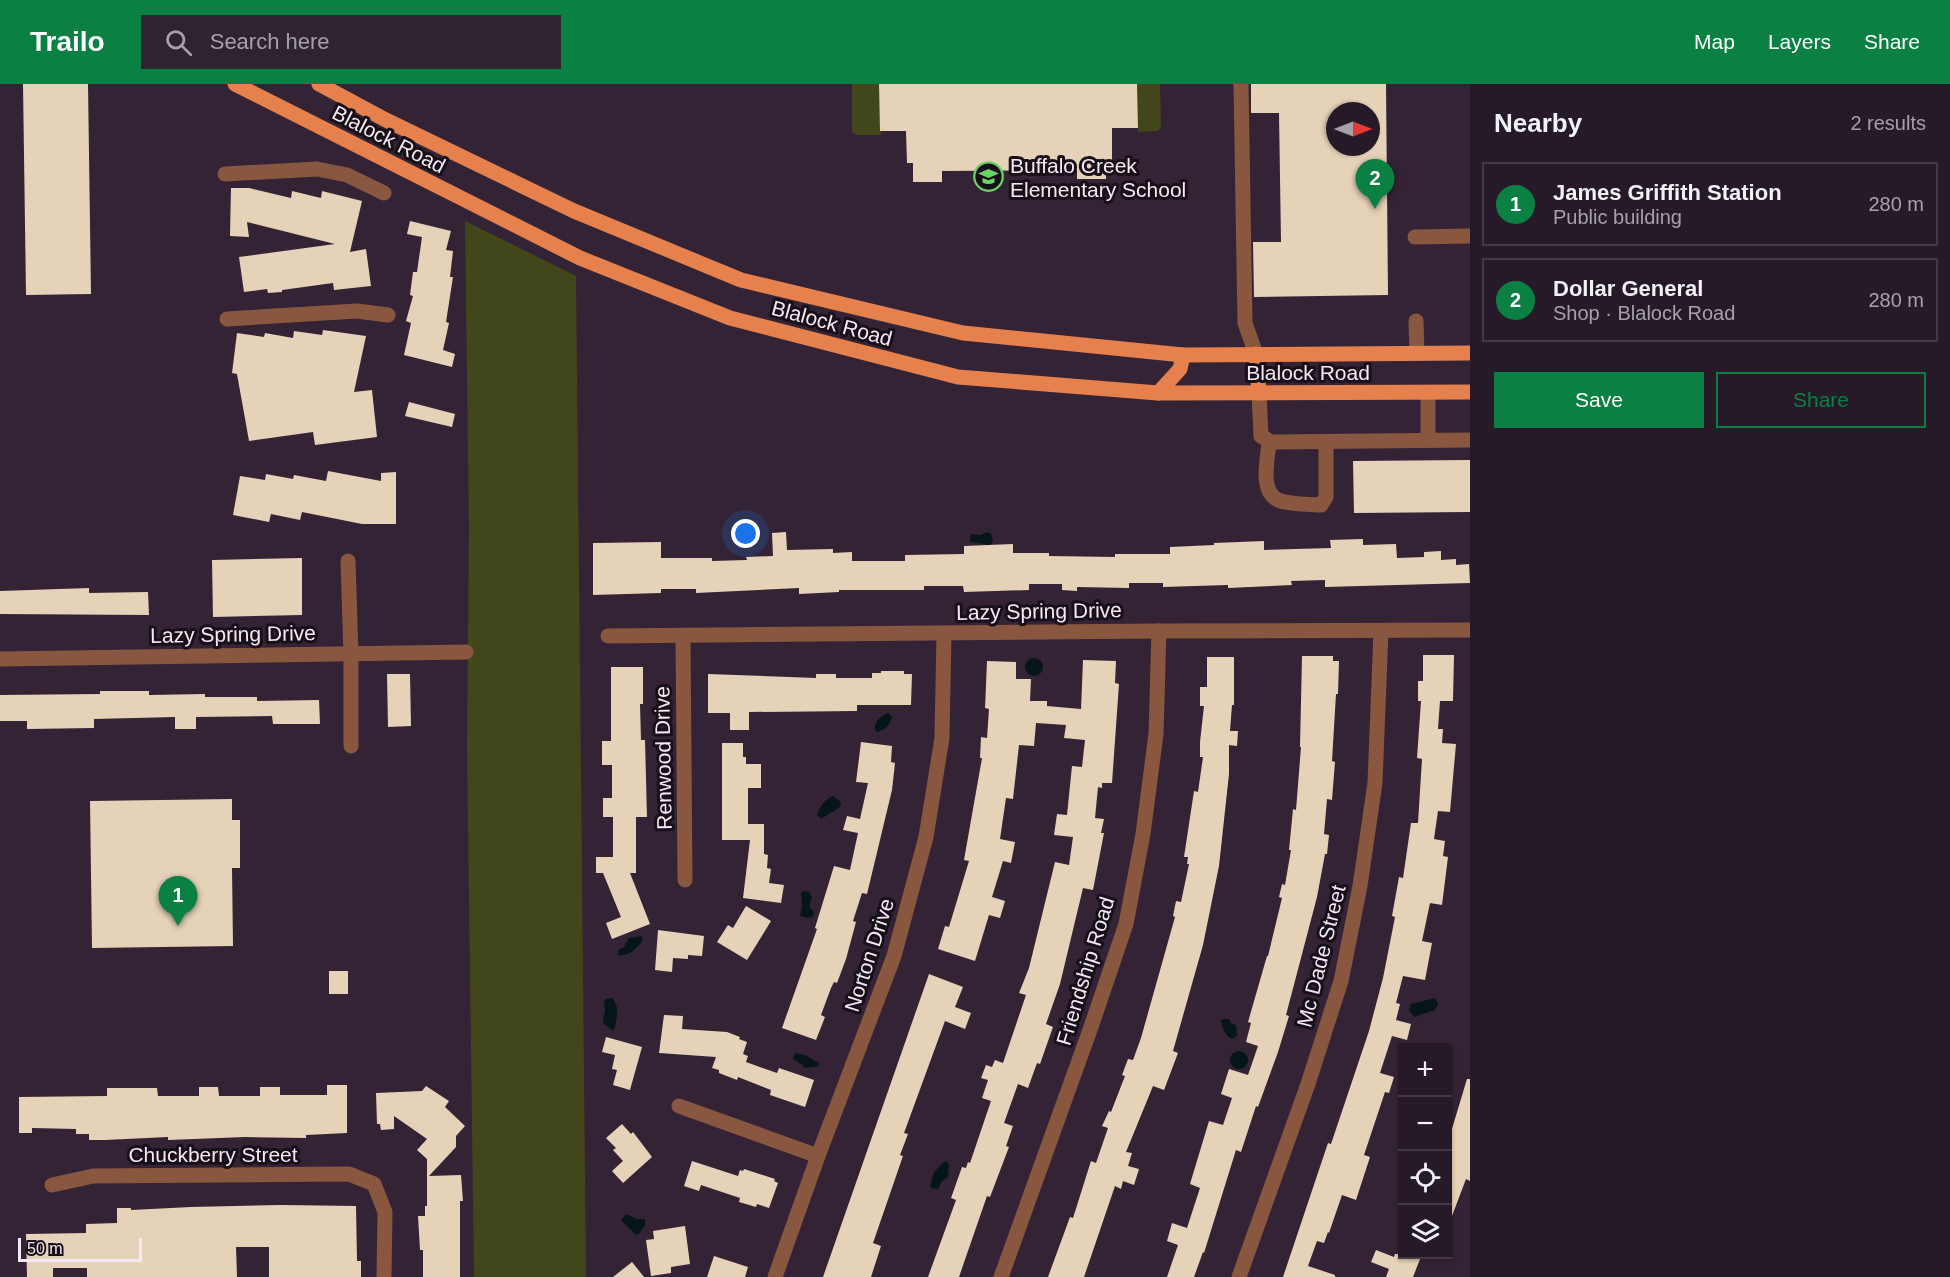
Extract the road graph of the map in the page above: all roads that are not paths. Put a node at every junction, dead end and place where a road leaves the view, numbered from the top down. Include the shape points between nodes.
1 (235, 84) edge
2 (319, 84) edge
3 (1241, 84) edge
4 (225, 174) dead end
5 (384, 193) dead end
6 (1470, 236) edge
7 (1416, 237) dead end
8 (388, 315) dead end
9 (227, 319) dead end
10 (1416, 321) dead end
11 (1417, 353) junction
12 (1470, 353) edge
13 (1256, 354) junction
14 (1183, 355) junction
15 (1158, 393) junction
16 (1259, 393) junction
17 (1428, 393) junction
18 (1470, 393) edge
19 (1428, 440) junction
20 (1470, 440) edge
21 (1269, 441) junction
22 (1326, 442) junction
23 (348, 561) dead end
24 (1470, 630) edge
25 (1158, 631) junction
26 (1381, 631) junction
27 (944, 633) junction
28 (608, 636) dead end
29 (683, 636) junction
30 (466, 652) dead end
31 (351, 654) junction
32 (0, 659) edge
33 (351, 746) dead end
34 (685, 880) dead end
35 (678, 1106) dead end
36 (818, 1156) junction
37 (52, 1185) dead end
38 (384, 1277) edge
39 (775, 1277) edge
40 (1001, 1277) edge
41 (1239, 1277) edge

1 - 15 main road, Blalock Road via 580,258 730,318 958,377
2 - 14 main road, Blalock Road via 574,211 741,280 963,333
3 - 13 street via 1245,323
4 - 5 street via 317,169 347,175
6 - 7 street
8 - 9 street via 357,311
10 - 11 street
11 - 12 main road, Blalock Road
11 - 13 main road, Blalock Road
13 - 14 main road, Blalock Road
13 - 16 main road
14 - 15 main road via 1180,369
15 - 16 main road, Blalock Road
16 - 17 main road, Blalock Road
16 - 21 street via 1261,436
17 - 18 main road, Blalock Road
17 - 19 street
19 - 20 street
19 - 22 street
21 - 22 street
21 - 22 street via 1266,478 1273,496 1282,501 1321,505 1326,497
23 - 31 street
24 - 26 street, Lazy Spring Drive
25 - 26 street, Lazy Spring Drive
25 - 27 street, Lazy Spring Drive
25 - 40 street, Friendship Road via 1156,734 1126,924
26 - 41 street, Mc Dade Street via 1375,783 1341,981
27 - 29 street, Lazy Spring Drive
27 - 36 street, Norton Drive via 942,738 926,837 894,956
28 - 29 street, Lazy Spring Drive
29 - 34 street, Renwood Drive
30 - 31 street, Lazy Spring Drive
31 - 32 street, Lazy Spring Drive
31 - 33 street
35 - 36 street
36 - 39 street, Norton Drive
37 - 38 street, Chuckberry Street via 93,1176 349,1174 374,1184 385,1212

